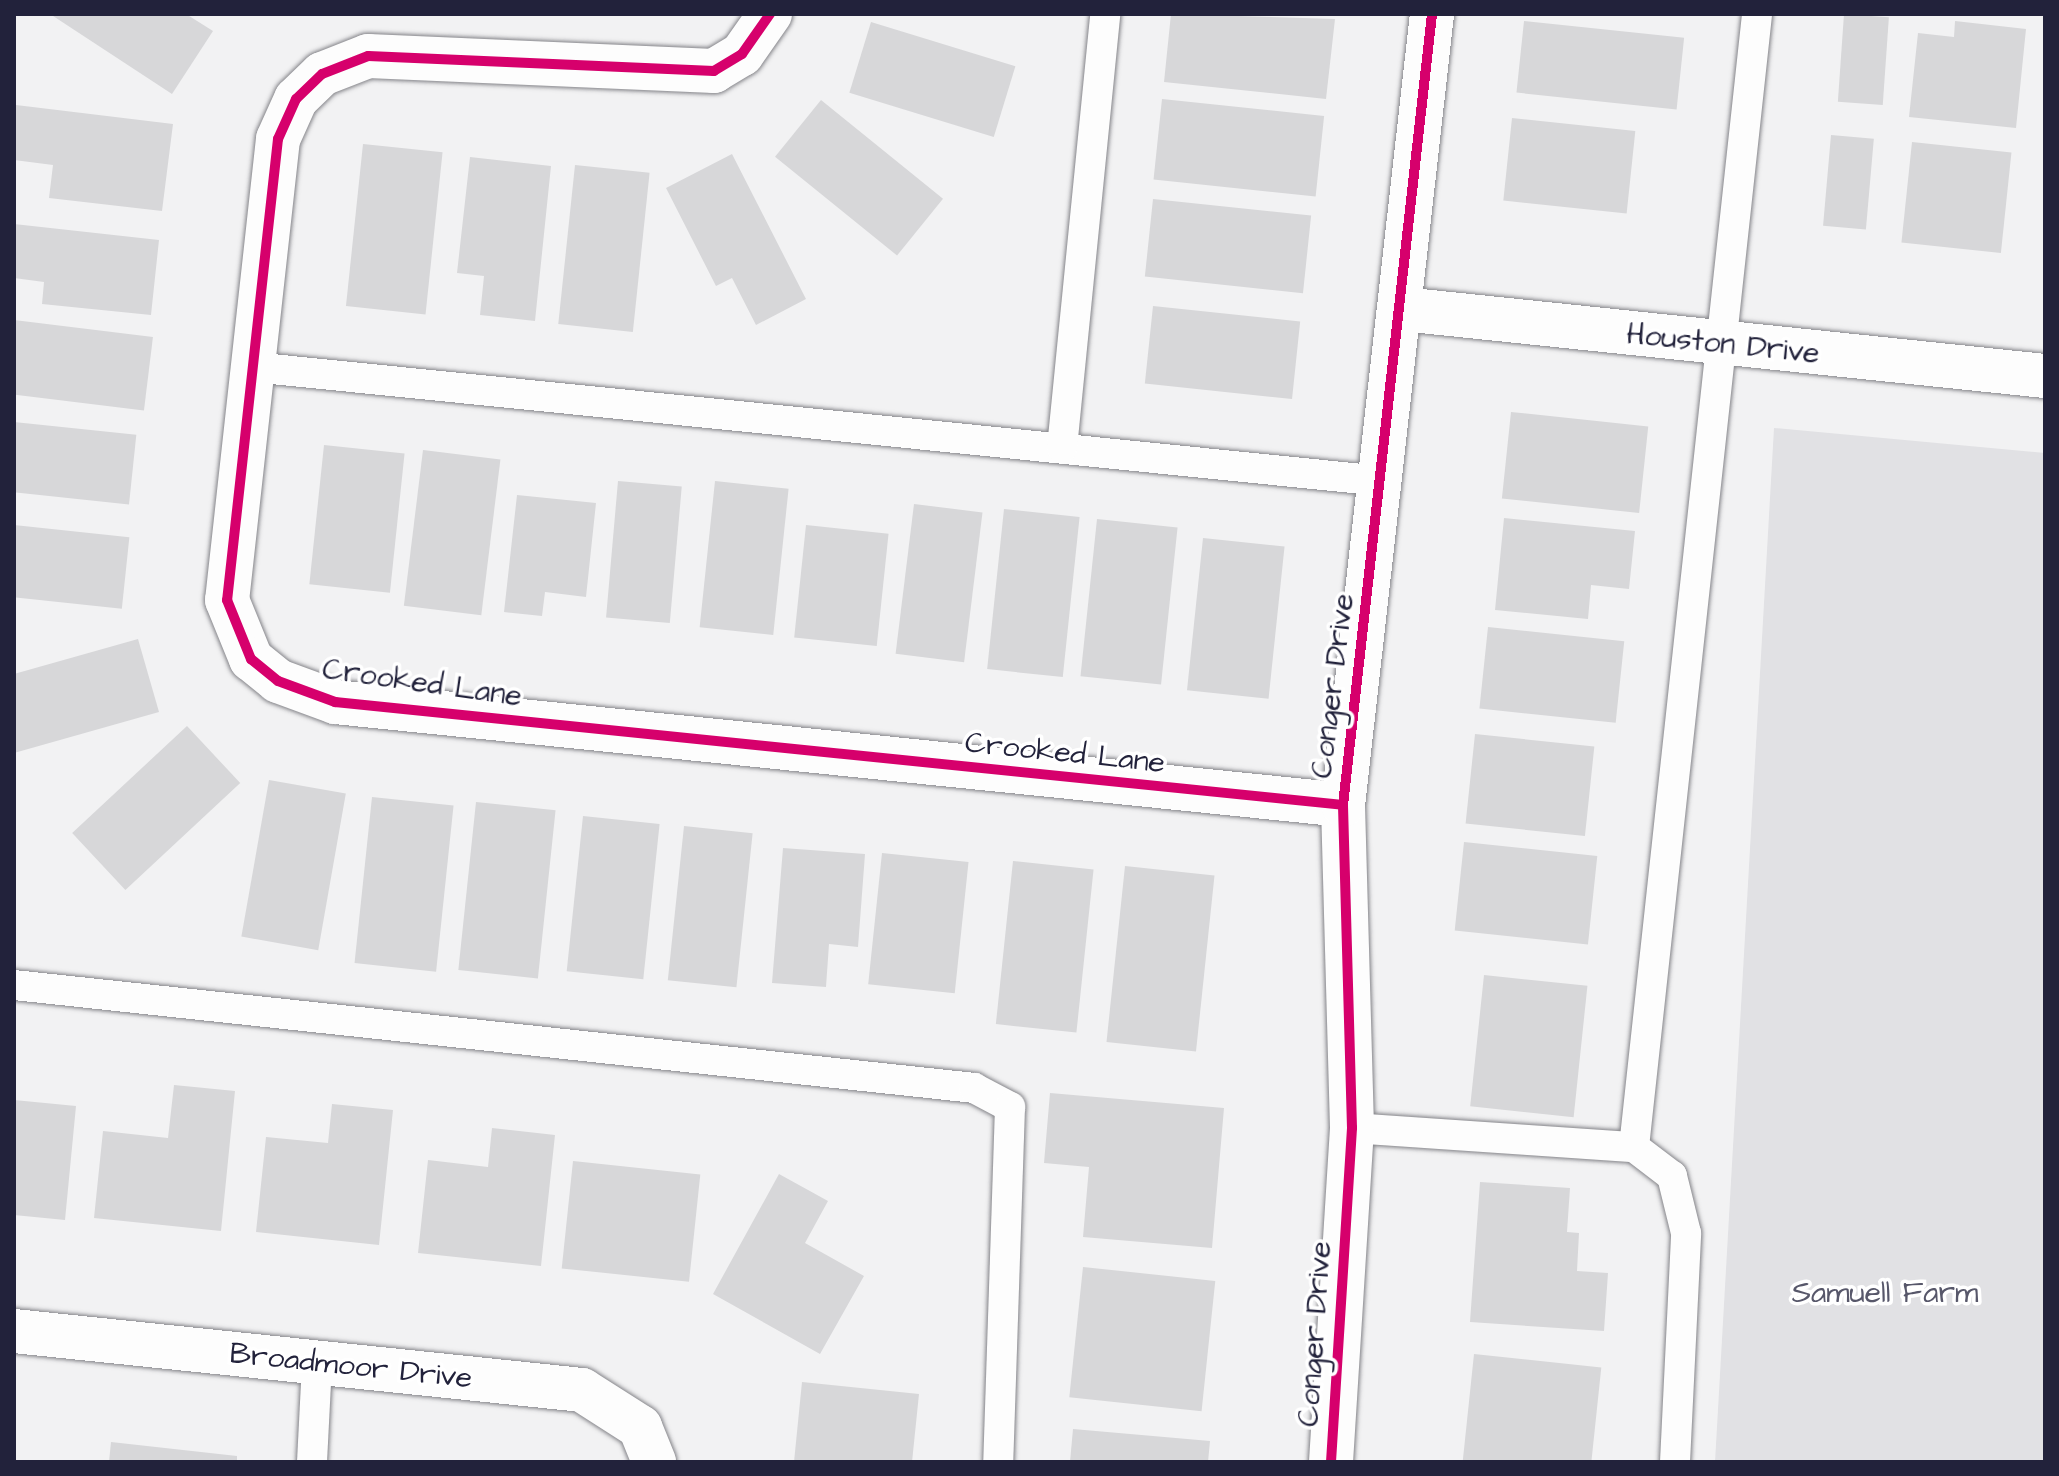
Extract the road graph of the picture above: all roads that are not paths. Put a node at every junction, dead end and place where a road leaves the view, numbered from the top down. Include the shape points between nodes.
1 (770, 14) edge
2 (1105, 14) edge
3 (1432, 14) edge
4 (1757, 14) edge
5 (1402, 309) junction
6 (1720, 345) junction
7 (252, 367) junction
8 (2045, 376) edge
9 (1062, 448) junction
10 (1382, 481) junction
11 (1343, 805) junction
12 (14, 985) edge
13 (1352, 1128) junction
14 (1634, 1147) junction
15 (14, 1331) edge
16 (317, 1363) junction
17 (312, 1462) edge
18 (654, 1462) edge
19 (998, 1462) edge
20 (1331, 1462) edge
21 (1675, 1462) edge

1 - 7 street, Crooked Lane via 742,54 714,71 368,56 322,74 296,99 278,139
2 - 9 lane
3 - 5 street, Conger Drive
4 - 6 lane
5 - 6 street, Houston Drive
5 - 10 street, Conger Drive
6 - 8 street, Houston Drive
6 - 14 lane
7 - 9 lane
7 - 11 street, Crooked Lane via 227,600 251,659 278,681 335,702
9 - 10 lane
10 - 11 street, Conger Drive
11 - 13 street, Conger Drive
12 - 19 lane via 974,1088 1010,1107
13 - 14 lane
13 - 20 street, Conger Drive
14 - 21 lane via 1672,1176 1686,1233
15 - 16 street, Broadmoor Drive
16 - 17 lane
16 - 18 street, Broadmoor Drive via 582,1390 640,1427

